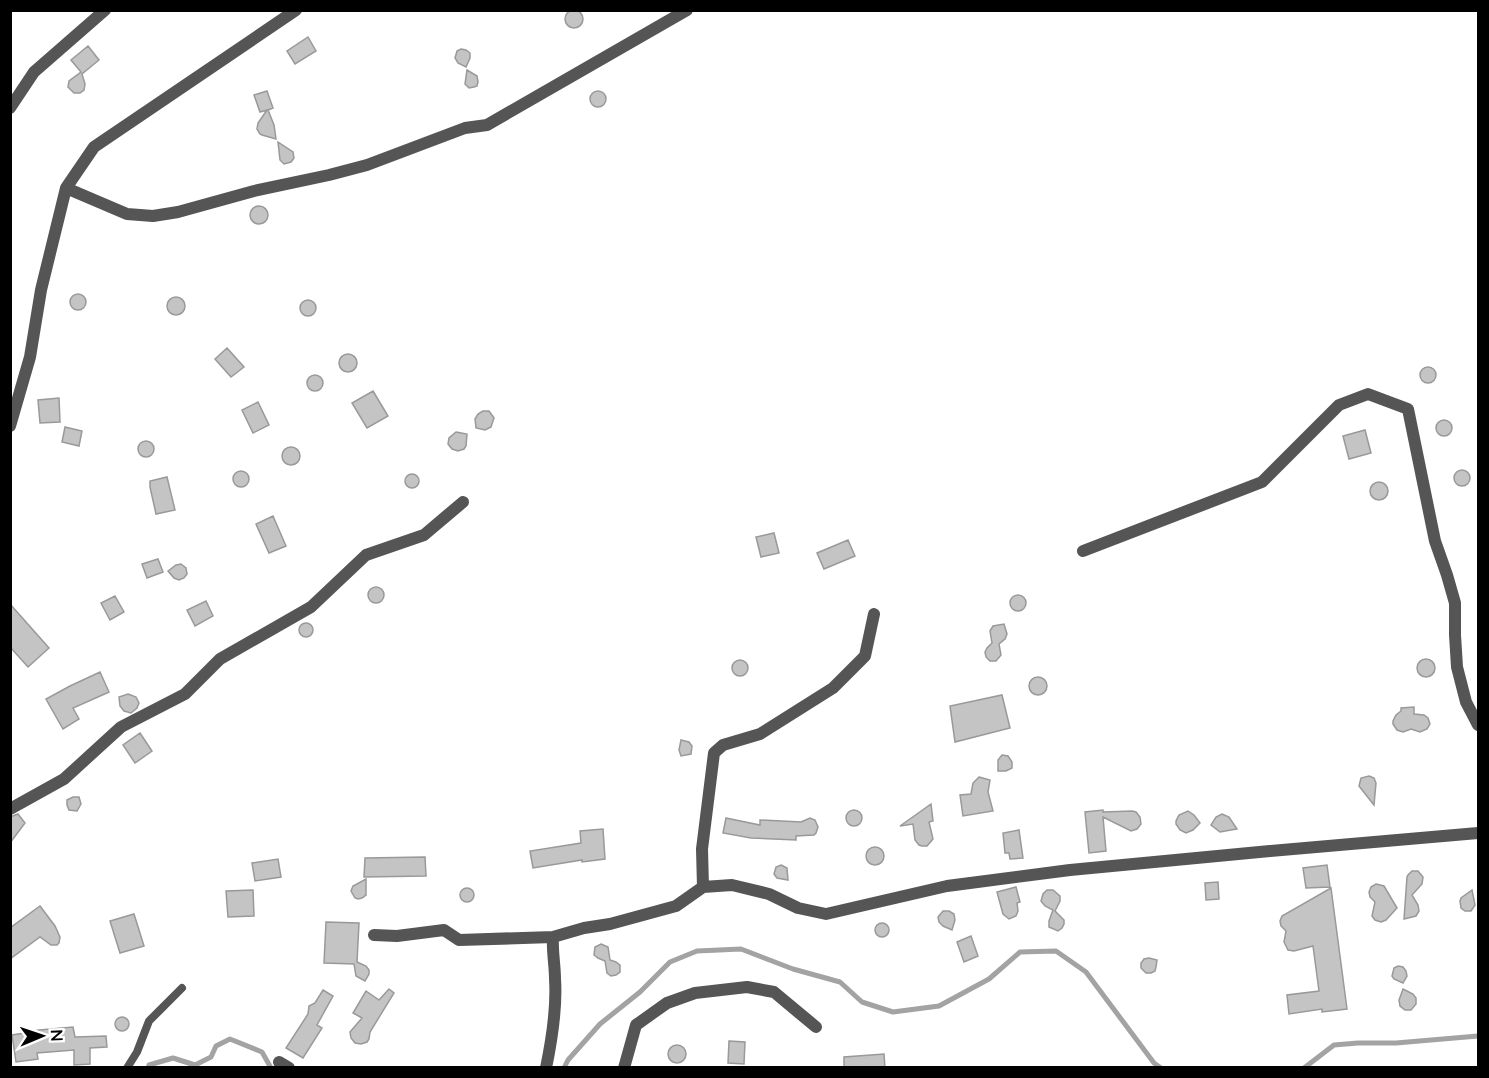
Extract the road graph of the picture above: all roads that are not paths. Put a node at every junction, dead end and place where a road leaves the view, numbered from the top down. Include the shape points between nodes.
1 (105, 10) edge
2 (296, 10) edge
3 (687, 10) edge
4 (10, 108) edge
5 (66, 188) junction
6 (10, 426) edge
7 (463, 502) dead end
8 (1083, 551) dead end
9 (874, 614) dead end
10 (1479, 725) edge
11 (10, 809) edge
12 (1479, 833) edge
13 (702, 887) junction
14 (374, 935) dead end
15 (553, 937) junction
16 (182, 988) dead end
17 (816, 1027) dead end
18 (127, 1068) edge
19 (546, 1068) edge
20 (624, 1068) edge

1 - 4 street via 34,72
2 - 5 street via 94,147
3 - 5 street via 487,125 465,128 366,165 153,216 127,214
5 - 6 street via 41,290 30,357
7 - 11 street via 424,535 366,555 311,607 220,659 185,694 121,727 64,779
8 - 10 street via 1262,482 1339,405 1368,394 1408,409 1435,541 1455,603 1457,667 1466,702
9 - 13 street via 865,656 833,688 760,734 723,745 714,753 702,849
12 - 13 street via 1070,870 947,886 826,914 732,885
13 - 15 street via 676,906
14 - 15 street via 444,930 459,940
15 - 19 street via 555,980
16 - 18 lane via 149,1022
17 - 20 street via 774,992 747,987 695,993 668,1003 636,1025

